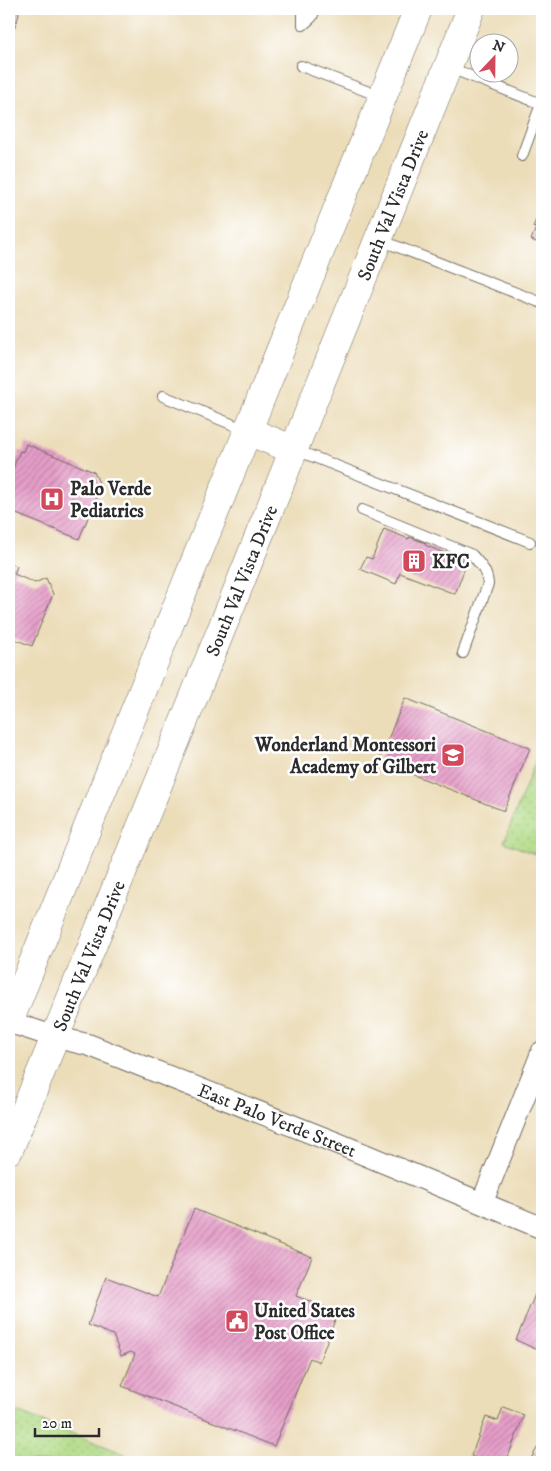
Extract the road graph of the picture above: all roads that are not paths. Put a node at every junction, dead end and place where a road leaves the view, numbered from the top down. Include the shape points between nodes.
1 (303, 9) edge
2 (315, 9) edge
3 (418, 9) edge
4 (471, 9) edge
5 (301, 66) dead end
6 (447, 67) junction
7 (383, 97) junction
8 (542, 103) edge
9 (522, 156) dead end
10 (379, 239) junction
11 (542, 303) edge
12 (163, 396) dead end
13 (248, 431) junction
14 (294, 450) junction
15 (362, 510) dead end
16 (530, 542) dead end
17 (463, 653) dead end
18 (9, 1022) edge
19 (55, 1037) junction
20 (542, 1052) edge
21 (9, 1150) edge
22 (482, 1203) junction
23 (542, 1228) edge

1 - 2 lane via 302,25 312,17
3 - 7 main road
4 - 6 main road, South Val Vista Drive
5 - 7 lane
6 - 8 lane
6 - 10 main road, South Val Vista Drive
7 - 13 main road
8 - 9 lane
10 - 11 lane
10 - 14 main road, South Val Vista Drive
12 - 13 lane
13 - 14 main road
13 - 18 main road
14 - 16 lane
14 - 19 main road, South Val Vista Drive
15 - 17 lane via 472,555 487,574 488,584
18 - 19 street, East Palo Verde Street
19 - 21 main road, South Val Vista Drive
19 - 22 street, East Palo Verde Street via 89,1045
20 - 22 street
22 - 23 street, East Palo Verde Street

